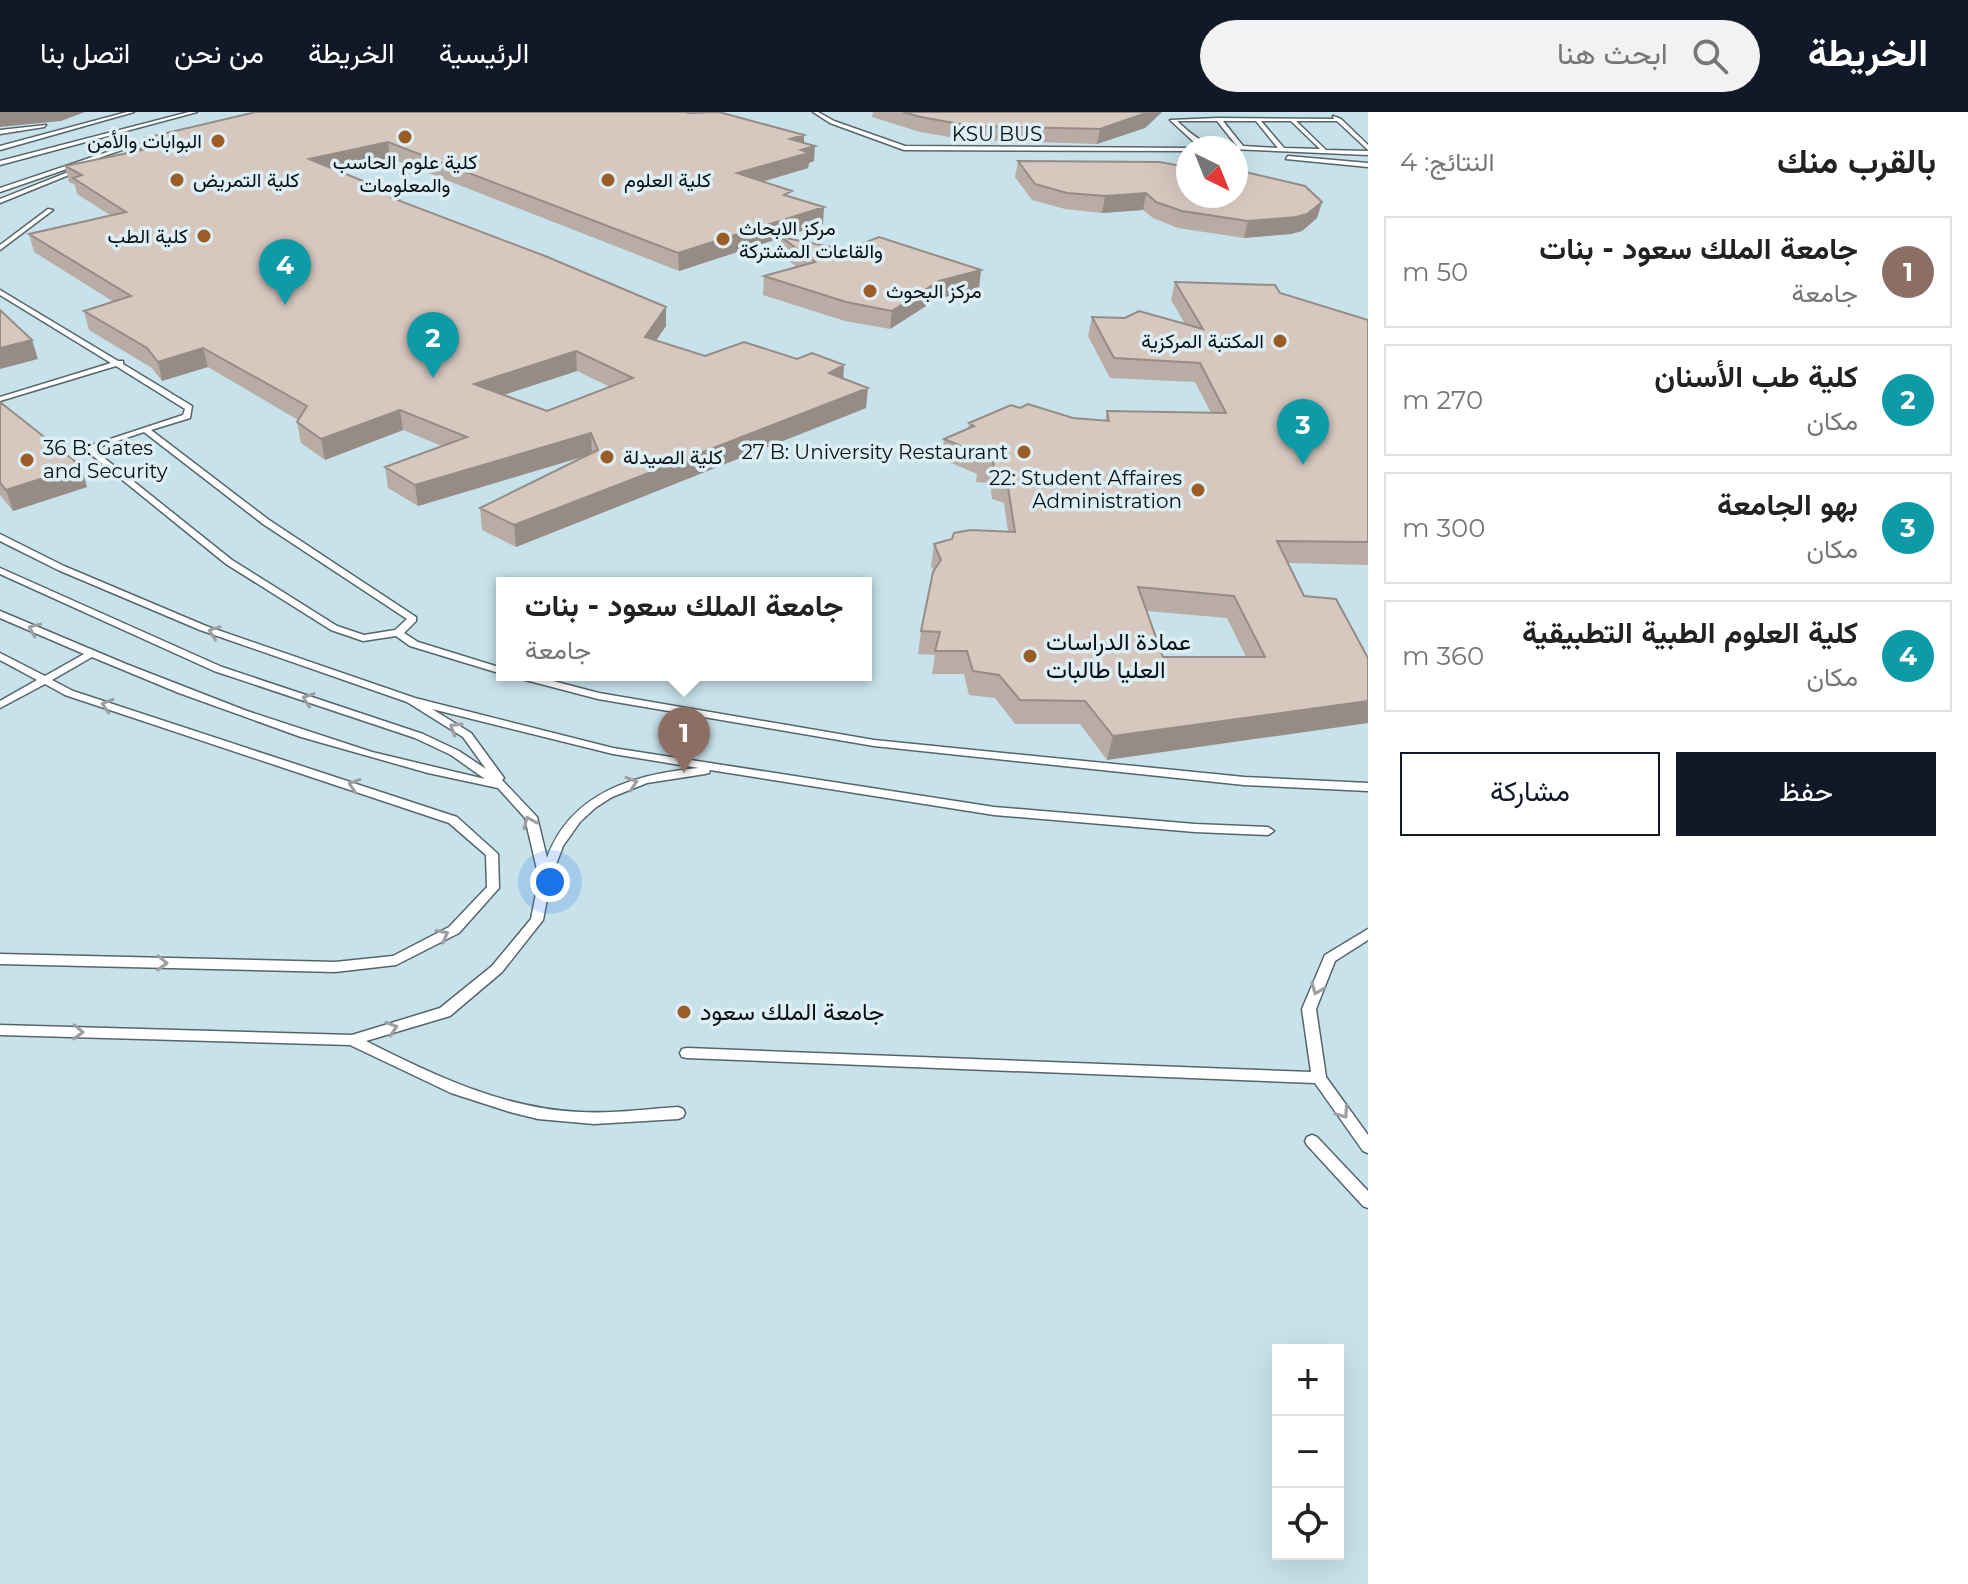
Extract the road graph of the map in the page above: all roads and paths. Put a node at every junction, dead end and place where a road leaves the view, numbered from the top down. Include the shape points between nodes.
1 (132, 112) edge
2 (195, 112) edge
3 (815, 112) edge
4 (1330, 112) edge
5 (1218, 119) junction
6 (1256, 119) junction
7 (1292, 120) junction
8 (1339, 120) junction
9 (53, 124) dead end
10 (0, 132) edge
11 (1191, 136) edge
12 (1232, 136) edge
13 (0, 148) edge
14 (1248, 148) edge
15 (1176, 149) edge
16 (1283, 150) junction
17 (1368, 150) edge
18 (1326, 152) junction
19 (1248, 154) edge
20 (0, 163) edge
21 (1368, 165) edge
22 (0, 190) edge
23 (0, 201) edge
24 (50, 210) dead end
25 (0, 248) edge
26 (0, 292) edge
27 (120, 363) junction
28 (0, 399) edge
29 (145, 429) junction
30 (0, 537) edge
31 (0, 571) edge
32 (0, 614) edge
33 (398, 633) junction
34 (91, 654) junction
35 (0, 656) edge
36 (496, 669) edge
37 (42, 679) junction
38 (541, 681) edge
39 (411, 700) junction
40 (0, 705) edge
41 (728, 770) junction
42 (504, 787) junction
43 (1368, 787) edge
44 (1268, 831) dead end
45 (545, 878) junction
46 (1368, 934) edge
47 (0, 959) edge
48 (0, 1030) edge
49 (352, 1040) junction
50 (687, 1053) dead end
51 (1319, 1078) junction
52 (678, 1113) dead end
53 (1312, 1141) dead end
54 (1368, 1147) edge
55 (1368, 1201) edge

1 - 13 lane
2 - 20 lane
3 - 15 lane, KSU BUS via 904,148
4 - 8 lane
5 - 6 lane
5 - 11 lane via 1172,120
5 - 12 lane
6 - 7 lane
6 - 16 lane
7 - 8 lane
7 - 18 lane
8 - 17 lane
9 - 10 lane
14 - 16 lane
16 - 18 lane
17 - 18 lane
19 - 21 lane
22 - 23 lane via 109,151 172,137
24 - 25 lane
26 - 27 lane
27 - 28 lane
27 - 29 lane via 189,408 187,416
29 - 33 lane via 266,522 413,619
29 - 33 lane via 87,448 229,562 334,628 363,638
39 -> 30 lane via 203,628
42 -> 31 lane via 419,736 218,669
34 -> 32 lane
33 - 36 lane via 414,644
34 - 37 lane
34 - 42 lane via 269,725 418,770
35 - 37 lane
37 - 40 lane
47 -> 37 lane via 335,967 396,960 454,930 493,888 492,854 453,820 69,693
38 - 43 lane via 598,696 874,743 1244,781
39 - 41 lane via 613,751
42 -> 39 lane via 467,735
41 - 44 lane via 994,811
45 -> 41 lane via 561,838 612,790 654,776
45 -> 42 lane via 531,817
49 -> 45 lane via 445,1012 497,969 537,920
46 -> 51 lane via 1330,958 1309,1009
48 -> 49 lane
49 - 52 lane via 428,1079 508,1106 569,1118
50 - 51 lane
51 -> 54 lane
53 - 55 lane

